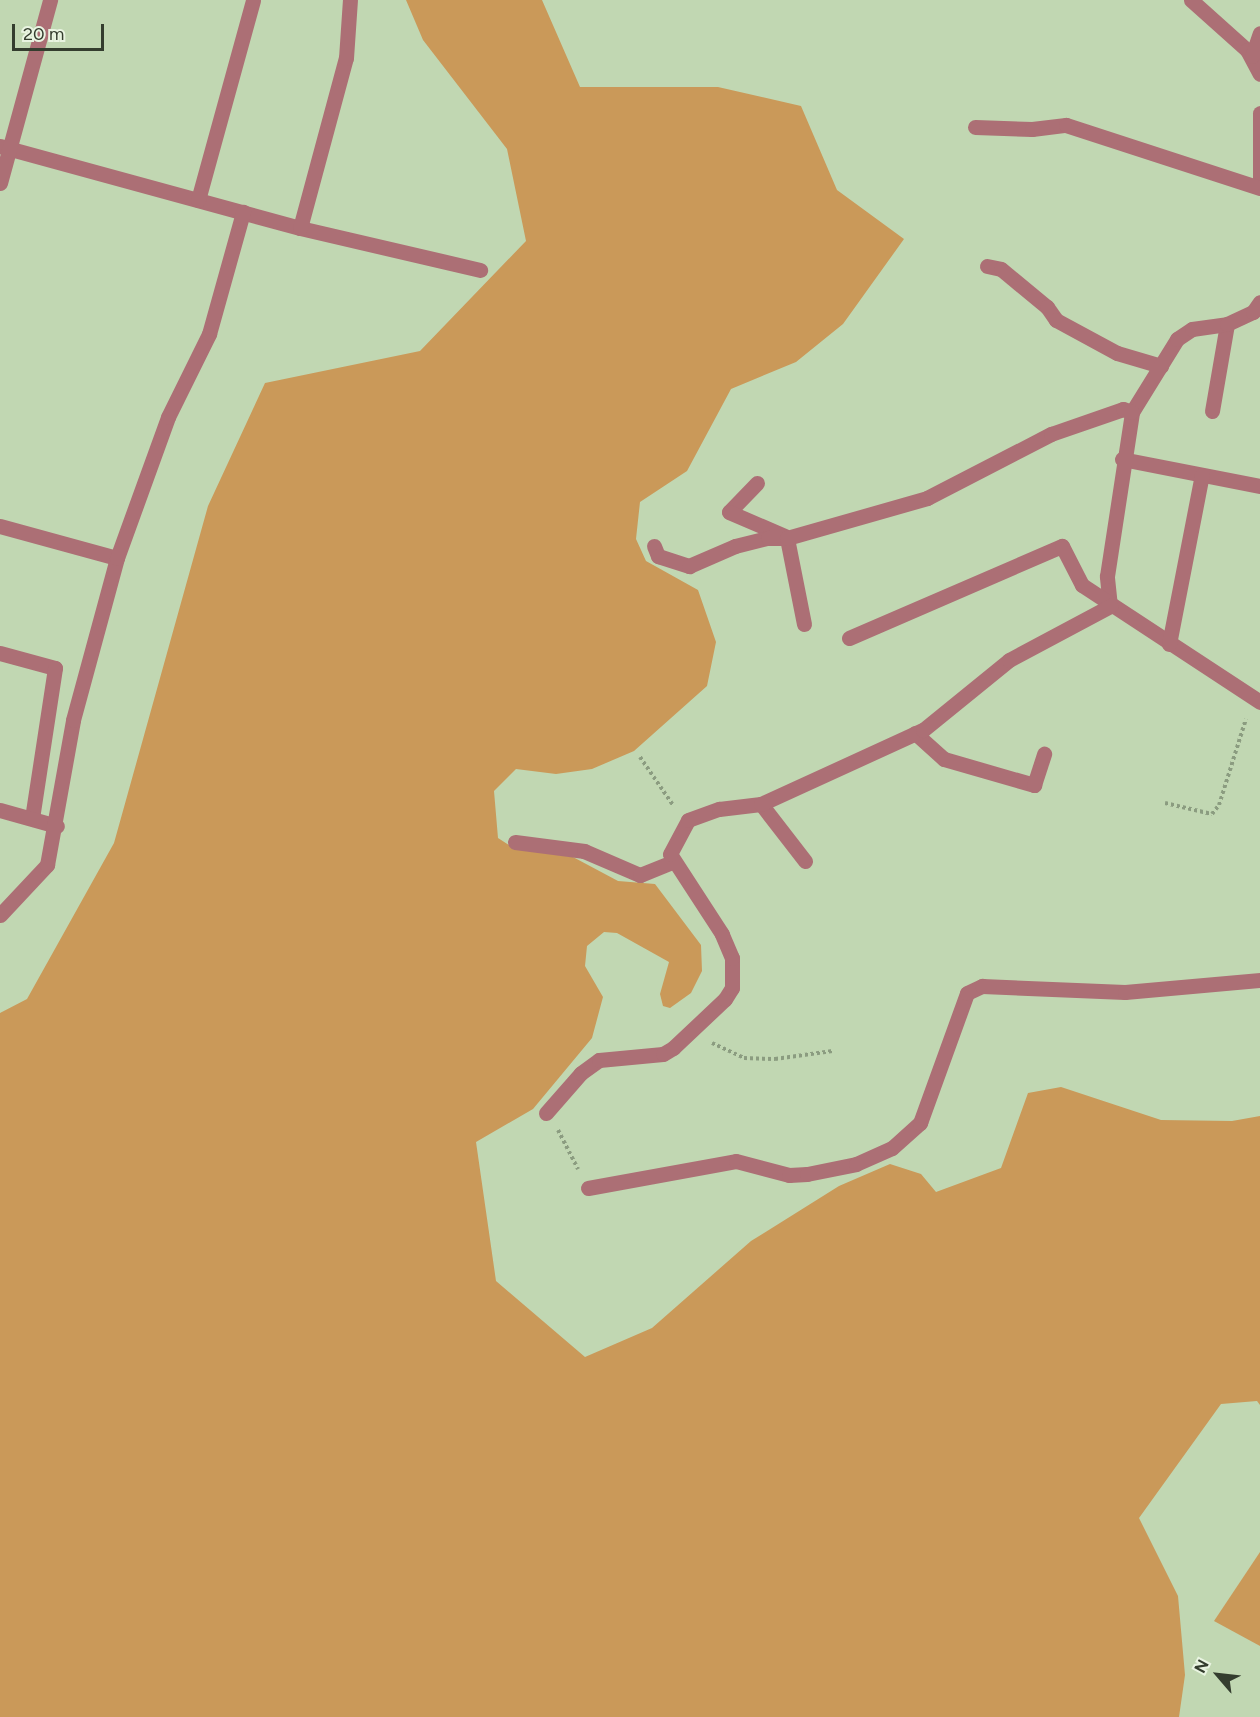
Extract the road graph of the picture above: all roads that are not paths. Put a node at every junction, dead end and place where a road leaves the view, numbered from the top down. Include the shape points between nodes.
1 (50, 0) edge
2 (253, 0) edge
3 (350, 0) edge
4 (1191, 0) edge
5 (1260, 33) edge
6 (1252, 56) junction
7 (1260, 74) edge
8 (1260, 113) edge
9 (975, 127) dead end
10 (5, 148) edge
11 (0, 183) edge
12 (1260, 187) edge
13 (198, 200) junction
14 (243, 212) junction
15 (300, 228) junction
16 (987, 266) dead end
17 (480, 270) dead end
18 (1260, 302) edge
19 (1227, 324) junction
20 (1161, 366) junction
21 (1212, 411) dead end
22 (1132, 412) junction
23 (1122, 459) junction
24 (1202, 475) junction
25 (757, 483) dead end
26 (1260, 486) edge
27 (0, 526) edge
28 (787, 538) junction
29 (654, 546) dead end
30 (117, 558) junction
31 (1110, 606) junction
32 (804, 624) dead end
33 (849, 638) dead end
34 (1169, 644) junction
35 (0, 653) edge
36 (1256, 700) edge
37 (915, 734) junction
38 (1044, 754) dead end
39 (761, 804) junction
40 (0, 810) edge
41 (32, 818) junction
42 (57, 826) junction
43 (515, 842) dead end
44 (805, 861) dead end
45 (673, 862) junction
46 (0, 915) edge
47 (1260, 980) edge
48 (546, 1113) road end
49 (588, 1188) road end

1 - 10 street
2 - 13 street
3 - 15 street via 345,58
4 - 6 street
5 - 6 street
6 - 7 street
8 - 12 street
9 - 12 street via 1032,129 1066,125
10 - 11 street
10 - 13 street
13 - 14 street
14 - 15 street
14 - 30 street via 209,334 168,417
15 - 17 street
16 - 20 street via 1001,269 1047,307 1056,320 1117,353
18 - 19 street via 1253,312
19 - 20 street via 1192,329 1177,339
19 - 21 street
20 - 22 street
22 - 23 street
22 - 28 street via 1123,409 1051,434 927,498
23 - 24 street
23 - 31 street via 1107,576
24 - 26 street
24 - 34 street
25 - 28 street via 729,512
27 - 30 street
28 - 29 street via 735,546 689,566 658,556
28 - 32 street
30 - 42 street via 73,720
31 - 33 street via 1082,585 1062,546
31 - 34 street
31 - 37 street via 1009,660
34 - 36 street
35 - 41 street via 55,668
37 - 38 street via 944,759 1034,785
37 - 39 street
39 - 44 street
39 - 45 street via 719,809 688,820 670,854
40 - 41 street
41 - 42 street
42 - 46 street via 47,865
43 - 45 street via 584,851 640,875
45 - 48 street via 722,934 732,958 729,993 663,1054 599,1060 581,1073
47 - 49 street via 1125,992 982,986 967,993 920,1123 892,1148 856,1164 807,1174 789,1175 736,1161

